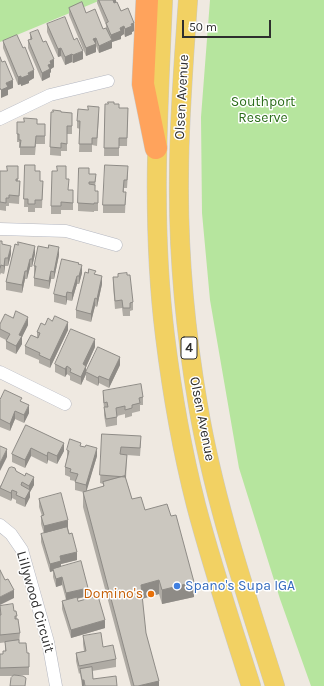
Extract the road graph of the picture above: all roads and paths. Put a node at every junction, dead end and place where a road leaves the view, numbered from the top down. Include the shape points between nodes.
1 (147, 0) edge
2 (163, 0) edge
3 (188, 0) edge
4 (108, 81) dead end
5 (0, 119) edge
6 (156, 148) junction
7 (0, 229) edge
8 (116, 245) dead end
9 (0, 372) edge
10 (65, 404) dead end
11 (0, 525) edge
12 (56, 686) edge
13 (251, 686) edge
14 (274, 686) edge

1 - 6 highway via 143,84
2 - 6 main road, Olsen Avenue / 4
3 - 14 main road, Olsen Avenue / 4 via 178,174 186,323 198,407 217,491
4 - 5 street via 50,95
6 - 13 main road, Olsen Avenue / 4 via 160,289 178,423 196,504
7 - 8 street via 66,231
9 - 10 street
11 - 12 street, Lillywood Circuit via 11,534 22,550 48,642

